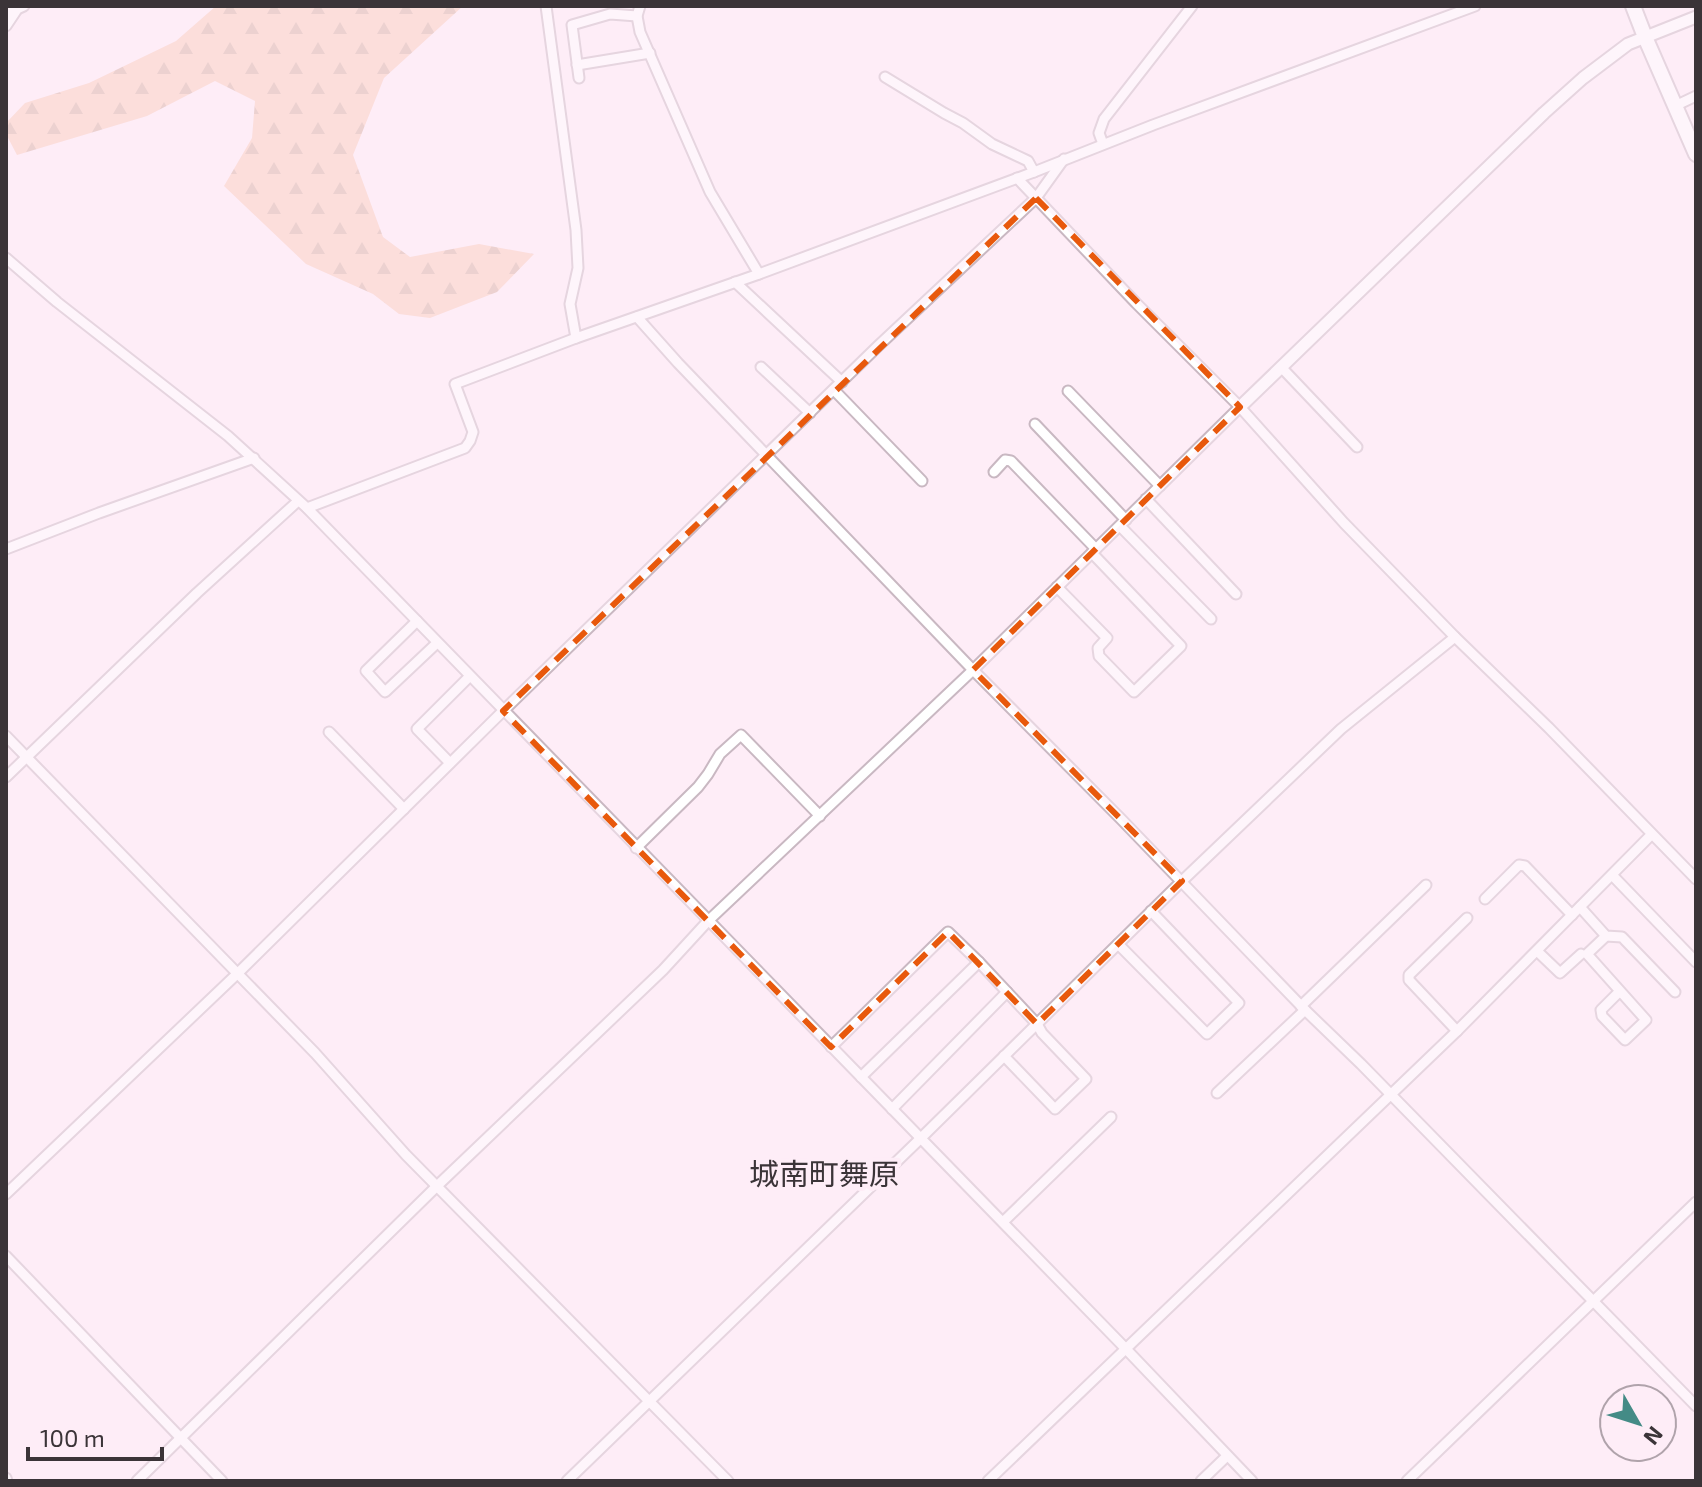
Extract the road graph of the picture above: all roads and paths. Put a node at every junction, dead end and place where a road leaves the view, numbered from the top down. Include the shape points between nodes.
1 (546, 6) edge
2 (1192, 6) edge
3 (1475, 6) edge
4 (1633, 6) edge
5 (15, 10) edge
6 (639, 11) edge
7 (1696, 17) edge
8 (6, 26) edge
9 (1645, 37) junction
10 (650, 53) junction
11 (577, 65) junction
12 (885, 77) dead end
13 (579, 78) dead end
14 (1696, 96) edge
15 (1675, 106) junction
16 (1103, 144) junction
17 (1696, 154) edge
18 (1064, 159) junction
19 (1034, 172) junction
20 (1017, 178) junction
21 (1036, 198) junction
22 (6, 258) edge
23 (759, 274) junction
24 (735, 282) junction
25 (637, 317) junction
26 (576, 338) junction
27 (761, 367) dead end
28 (1281, 367) junction
29 (842, 382) junction
30 (834, 390) junction
31 (1068, 391) dead end
32 (1240, 407) junction
33 (810, 413) junction
34 (1035, 424) dead end
35 (1357, 447) dead end
36 (767, 455) junction
37 (254, 458) junction
38 (994, 472) dead end
39 (922, 481) dead end
40 (1160, 486) junction
41 (1146, 499) junction
42 (298, 501) junction
43 (307, 508) junction
44 (1123, 523) junction
45 (6, 549) edge
46 (1094, 551) junction
47 (1057, 587) junction
48 (1236, 594) dead end
49 (1211, 619) dead end
50 (417, 621) junction
51 (1455, 637) junction
52 (437, 643) junction
53 (973, 670) junction
54 (470, 676) junction
55 (503, 711) junction
56 (329, 732) dead end
57 (6, 736) edge
58 (26, 757) junction
59 (450, 763) junction
60 (6, 777) edge
61 (404, 809) junction
62 (820, 816) junction
63 (1651, 835) junction
64 (636, 848) junction
65 (1612, 875) junction
66 (1696, 879) edge
67 (1182, 881) junction
68 (1426, 885) dead end
69 (1485, 899) dead end
70 (1580, 907) junction
71 (1151, 911) junction
72 (1572, 915) junction
73 (1467, 918) dead end
74 (708, 921) junction
75 (1606, 936) junction
76 (1118, 944) junction
77 (1537, 951) junction
78 (1581, 954) dead end
79 (979, 962) junction
80 (1696, 962) edge
81 (238, 973) junction
82 (1620, 991) junction
83 (1007, 992) junction
84 (1675, 992) dead end
85 (1303, 1008) junction
86 (1037, 1024) junction
87 (1457, 1031) junction
88 (831, 1047) junction
89 (1004, 1056) junction
90 (861, 1077) junction
91 (1217, 1093) dead end
92 (1389, 1094) junction
93 (892, 1109) junction
94 (1111, 1117) dead end
95 (921, 1138) junction
96 (438, 1185) junction
97 (6, 1194) edge
98 (1696, 1202) edge
99 (1003, 1222) junction
100 (6, 1256) edge
101 (1593, 1301) junction
102 (1126, 1349) junction
103 (649, 1401) junction
104 (1696, 1406) edge
105 (180, 1437) junction
106 (1227, 1456) junction
107 (219, 1477) edge
108 (137, 1481) edge
109 (207, 1481) edge
110 (567, 1481) edge
111 (728, 1481) edge
112 (988, 1481) edge
113 (1201, 1481) edge
114 (1252, 1481) edge
115 (1407, 1481) edge

1 - 26 street via 576,230 578,268 570,304
2 - 16 street via 1104,119 1099,133
3 - 16 street
4 - 9 highway
5 - 8 street
6 - 10 street via 640,32
6 - 11 street via 572,25
7 - 9 street
9 - 15 highway
9 - 28 street via 1628,44 1544,113
10 - 11 street
10 - 23 street via 710,192
11 - 13 street
12 - 19 street via 1028,161
14 - 15 street
15 - 17 highway
16 - 18 street
18 - 19 street
18 - 21 street
19 - 20 street
20 - 21 street
20 - 23 street
21 - 29 street
21 - 32 street
22 - 37 street
23 - 24 street
24 - 25 street
24 - 29 street
25 - 26 street
25 - 36 street
26 - 43 street via 455,384 473,432 465,448
27 - 33 street
28 - 32 street
28 - 35 street
29 - 30 street
30 - 33 street
30 - 39 street
31 - 40 street
32 - 40 street
32 - 51 street
33 - 36 street
34 - 44 street
36 - 53 street
36 - 55 street
37 - 42 street
37 - 45 street
38 - 46 street via 1005,460 1011,461
40 - 41 street
41 - 44 street
41 - 48 street
42 - 43 street
42 - 58 street
43 - 50 street
44 - 46 street
44 - 49 street
46 - 47 street
46 - 47 street via 1181,646 1134,692 1099,656 1098,648 1107,638
47 - 53 street
50 - 52 street
50 - 52 street via 366,671 385,692
51 - 63 street
51 - 67 street via 1341,729
52 - 54 street
53 - 62 street
53 - 67 street
54 - 55 street
54 - 59 street via 417,729
55 - 59 street
55 - 64 street
56 - 61 street
57 - 58 street
58 - 60 street
58 - 81 street
59 - 61 street
61 - 81 street
62 - 64 street via 741,735
62 - 74 street
63 - 65 street
63 - 66 street
64 - 74 street
65 - 70 street
65 - 80 street
67 - 71 street
67 - 85 street
68 - 85 street
69 - 72 street via 1519,865 1525,866
70 - 72 street
70 - 75 street
71 - 76 street
71 - 76 street via 1239,1003 1207,1034
72 - 77 street
73 - 87 street via 1409,975
74 - 88 street
74 - 96 street
75 - 82 street via 1587,954
75 - 84 street via 1622,937
76 - 86 street
77 - 78 street via 1560,973
77 - 87 street
79 - 83 street
79 - 88 street via 948,932
79 - 90 street
81 - 96 street
81 - 97 street
82 - 82 street via 1646,1020 1625,1040 1601,1010
83 - 86 street
83 - 93 street
85 - 91 street
85 - 92 street
86 - 89 street
86 - 89 street via 1086,1079 1055,1109
87 - 92 street
88 - 90 street
89 - 95 street
90 - 93 street
92 - 101 street
92 - 102 street
93 - 95 street
94 - 99 street
95 - 99 street
95 - 103 street
96 - 103 street
96 - 105 street
98 - 101 street
99 - 102 street
100 - 105 street
101 - 104 street
101 - 115 street
102 - 106 street
102 - 112 street
103 - 110 street
103 - 111 street
105 - 107 street
105 - 108 street
106 - 113 street
106 - 114 street
107 - 109 street

